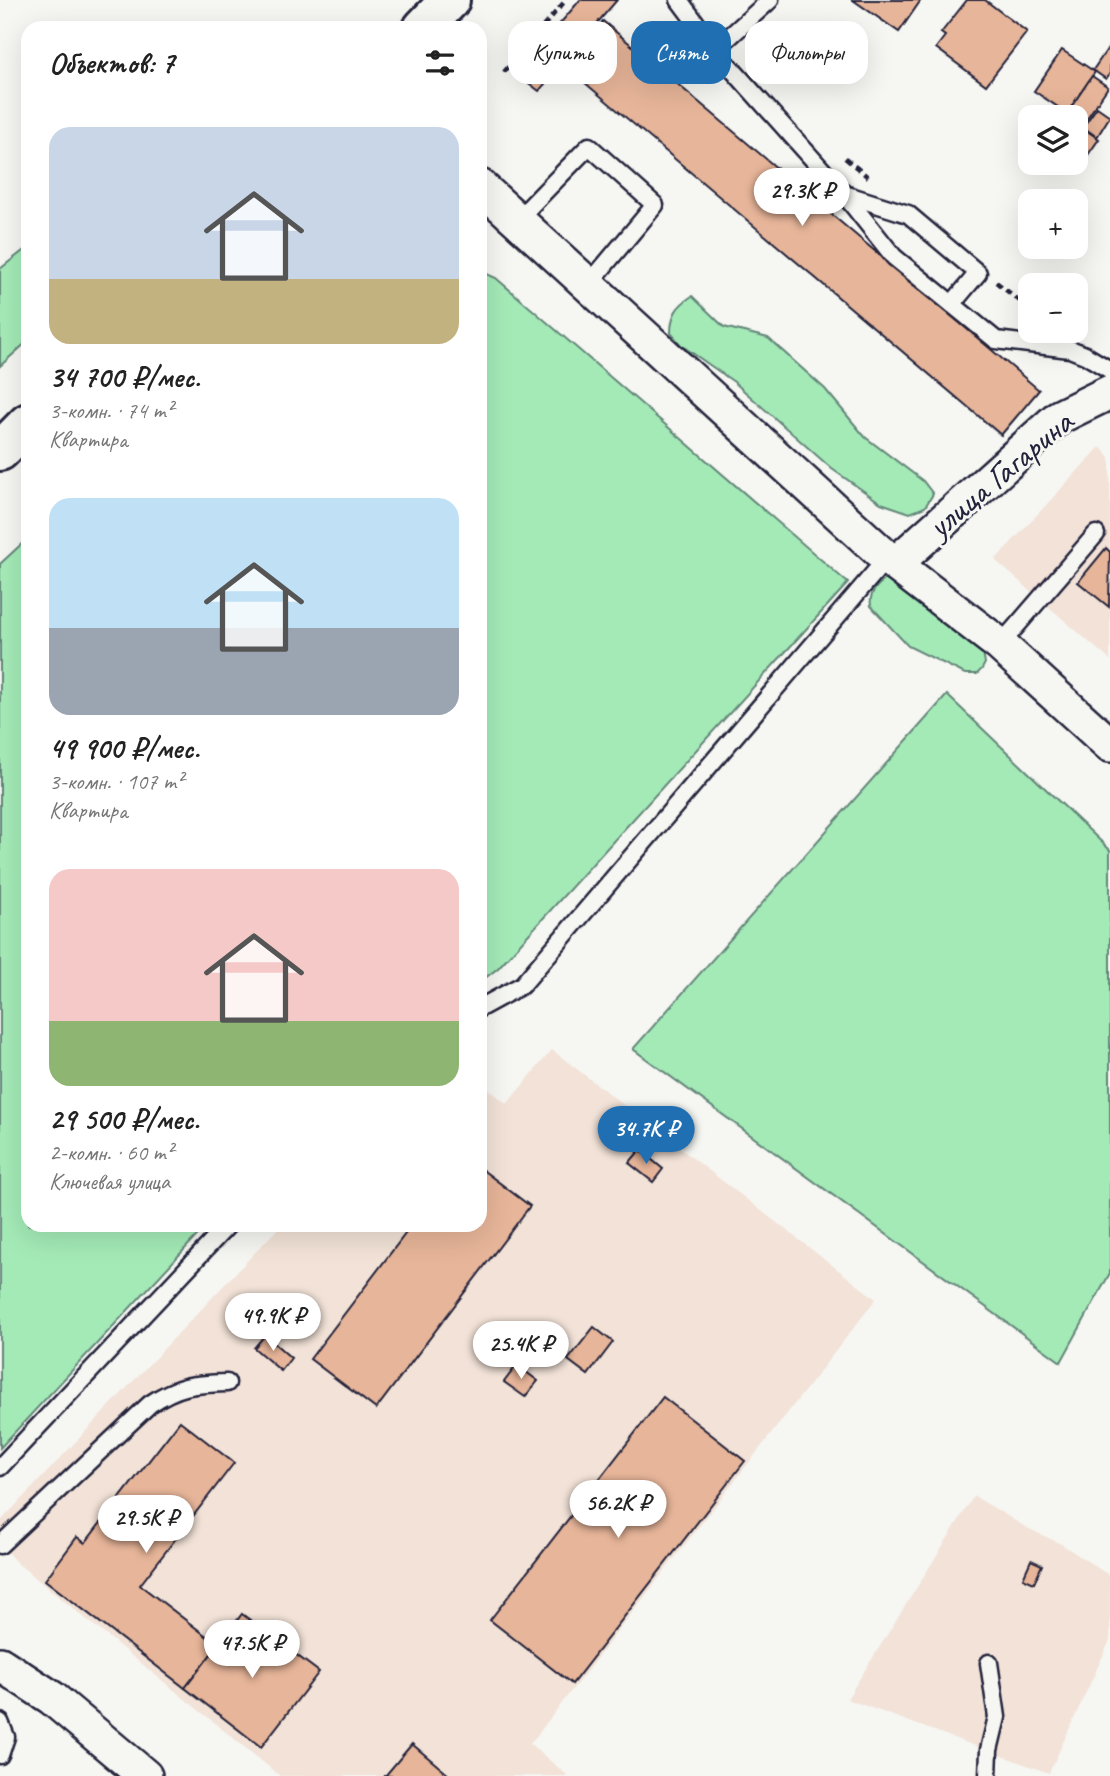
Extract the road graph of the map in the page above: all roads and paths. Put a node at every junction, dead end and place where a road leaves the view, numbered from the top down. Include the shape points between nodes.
1 (450, 0) edge
2 (566, 0) edge
3 (679, 0) edge
4 (770, 0) edge
5 (430, 21) edge
6 (695, 21) edge
7 (731, 35) edge
8 (731, 66) edge
9 (504, 72) dead end
10 (487, 193) edge
11 (843, 193) junction
12 (516, 221) junction
13 (589, 284) junction
14 (952, 304) junction
15 (1110, 370) edge
16 (1110, 392) edge
17 (21, 430) edge
18 (0, 451) edge
19 (1096, 534) dead end
20 (891, 561) junction
21 (1000, 645) junction
22 (1110, 744) edge
23 (487, 1004) edge
24 (221, 1232) edge
25 (227, 1383) dead end
26 (0, 1467) edge
27 (0, 1545) edge
28 (989, 1663) dead end
29 (0, 1664) edge
30 (0, 1722) edge
31 (0, 1755) edge
32 (145, 1776) edge
33 (988, 1776) edge

1 - 5 main road
2 - 9 path
3 - 6 lane
4 - 7 lane
8 - 11 lane
10 - 12 street
11 - 14 lane via 894,257
11 - 14 lane via 908,214 978,273
12 - 13 street
12 - 13 lane via 589,146 655,205
13 - 20 street
14 - 15 lane via 996,340 1070,349
16 - 20 street, улица Гагарина via 1059,417
17 - 18 main road
19 - 21 lane
20 - 21 street
20 - 23 lane via 523,985
21 - 22 street
24 - 26 lane
25 - 27 lane via 193,1384 150,1404
28 - 33 lane via 997,1717
29 - 32 street via 52,1698
30 - 31 lane via 6,1737

